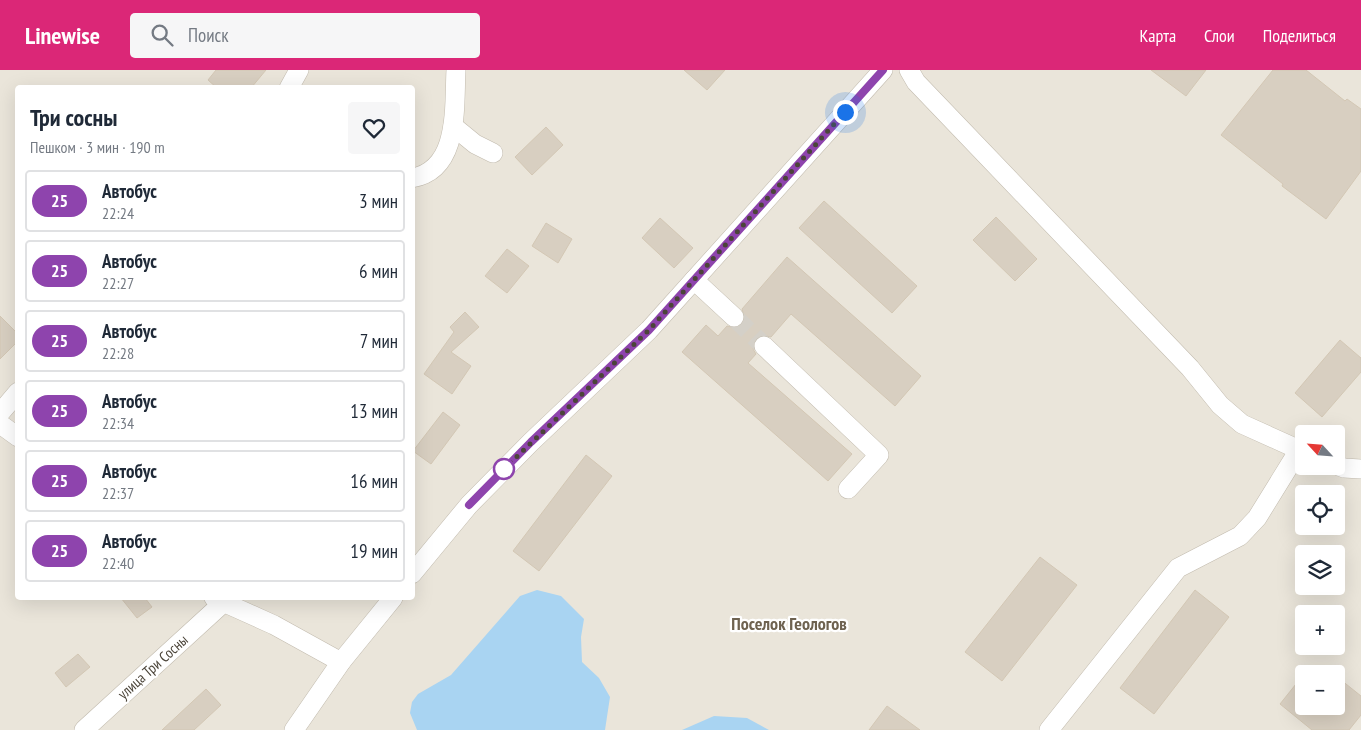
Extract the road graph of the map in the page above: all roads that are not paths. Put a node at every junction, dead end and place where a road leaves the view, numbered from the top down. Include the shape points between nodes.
1 (299, 70) edge
2 (456, 70) edge
3 (883, 70) edge
4 (908, 70) edge
5 (291, 85) edge
6 (453, 126) junction
7 (493, 153) dead end
8 (415, 178) edge
9 (694, 280) junction
10 (734, 318) tunnel mouth
11 (764, 346) tunnel mouth
12 (15, 396) edge
13 (0, 413) edge
14 (0, 424) edge
15 (15, 434) edge
16 (1295, 448) edge
17 (1295, 460) edge
18 (1345, 466) edge
19 (1361, 469) edge
20 (848, 489) dead end
21 (415, 570) edge
22 (218, 600) edge
23 (392, 600) edge
24 (341, 662) junction
25 (84, 730) edge
26 (294, 730) edge
27 (1049, 730) edge

1 - 5 street
2 - 6 street
3 - 9 street
4 - 16 street via 1190,368 1220,405 1242,424
6 - 7 street
6 - 8 street via 444,160 421,177
9 - 10 street
9 - 21 street via 649,330 469,505
11 - 20 street via 879,455
12 - 13 street
14 - 15 street
17 - 27 street via 1257,518 1240,536 1178,568
18 - 19 street
22 - 24 street via 274,625
22 - 25 street, улица Три Сосны
23 - 24 street
24 - 26 street

